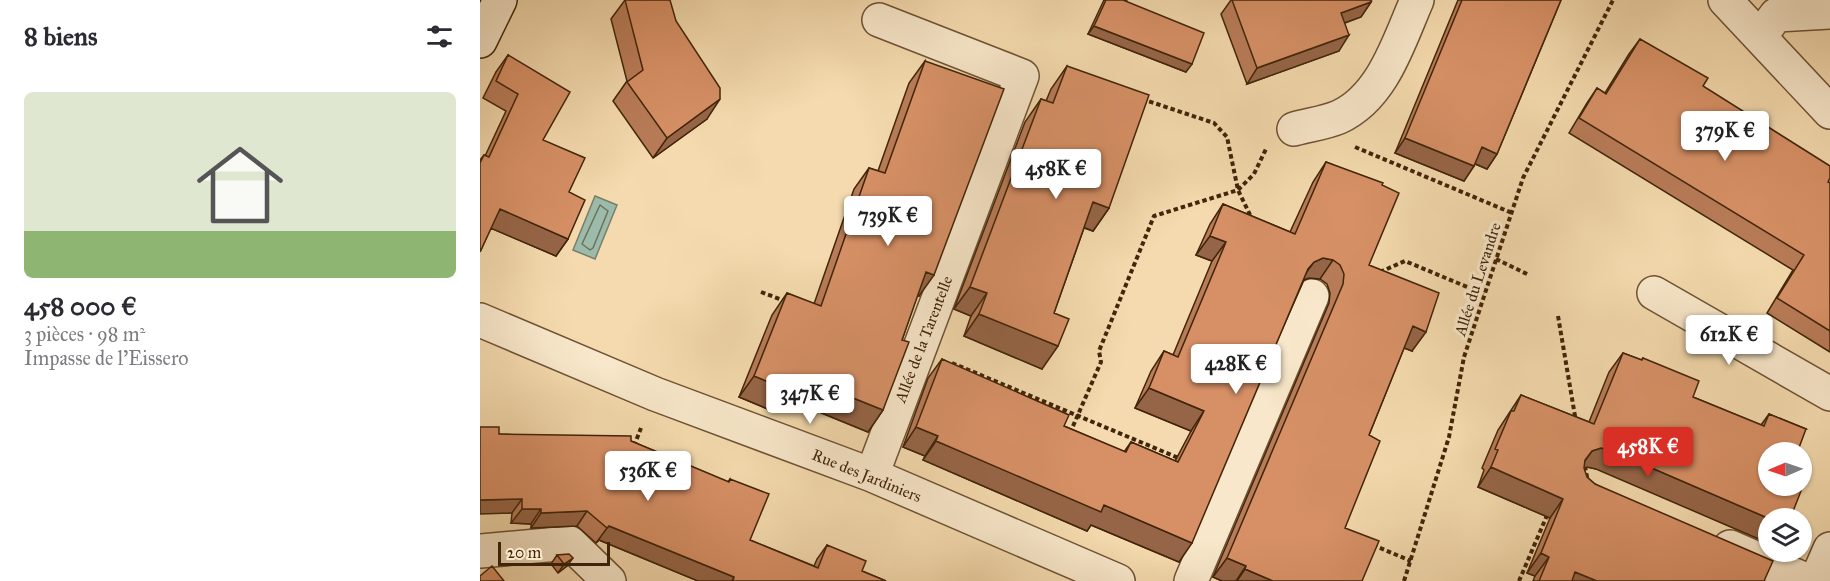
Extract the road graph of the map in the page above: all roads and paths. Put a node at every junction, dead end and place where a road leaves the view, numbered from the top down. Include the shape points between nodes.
1 (500, 0) edge
2 (1417, 0) edge
3 (1613, 0) edge
4 (1725, 0) edge
5 (1830, 12) edge
6 (879, 20) dead end
7 (1760, 37) junction
8 (480, 41) edge
9 (1137, 97) edge
10 (1830, 112) edge
11 (1339, 117) junction
12 (1294, 129) joint
13 (1238, 190) junction
14 (1512, 213) junction
15 (1256, 226) edge
16 (1496, 259) junction
17 (1375, 274) edge
18 (1529, 275) dead end
19 (761, 292) dead end
20 (1654, 293) dead end
21 (1484, 294) junction
22 (1312, 296) dead end
23 (792, 303) edge
24 (1558, 316) dead end
25 (480, 320) edge
26 (919, 349) junction
27 (985, 377) junction
28 (980, 388) edge
29 (655, 394) junction
30 (1830, 394) edge
31 (1077, 416) junction
32 (1577, 430) edge
33 (1069, 437) edge
34 (630, 457) edge
35 (1583, 459) edge
36 (872, 475) junction
37 (1234, 481) junction
38 (1581, 490) edge
39 (1552, 503) edge
40 (1699, 533) edge
41 (1368, 543) edge
42 (1830, 549) edge
43 (480, 551) edge
44 (1411, 561) junction
45 (609, 581) edge
46 (1118, 581) edge
47 (1191, 581) edge
48 (1404, 581) edge
49 (1519, 581) edge
50 (1808, 581) edge
51 (1816, 581) edge

1 - 8 street
2 - 11 street via 1380,81
3 - 14 path, Allée du Levandre via 1523,178
4 - 7 street
5 - 7 street via 1776,15
6 - 26 street, Allée de la Tarentelle via 1022,76
7 - 10 street
9 - 13 path via 1214,123 1227,137
11 - 12 street
11 - 14 path via 1357,150
12 - 13 path via 1266,149 1254,174
13 - 15 path
13 - 31 path via 1154,216
14 - 16 path, Allée du Levandre
16 - 18 path
16 - 21 path, Allée du Levandre
17 - 21 path via 1405,261
19 - 23 path
20 - 30 street
21 - 44 path, Allée du Levandre via 1464,357 1449,436
22 - 37 street
24 - 32 path
25 - 29 street, Rue des Jardiniers
26 - 27 path
26 - 36 street, Allée de la Tarentelle
27 - 28 path
27 - 31 path
29 - 34 path
29 - 36 street, Rue des Jardiniers
31 - 33 path
31 - 37 path
35 - 38 path via 1589,486
36 - 46 street, Rue des Jardiniers
37 - 47 street
39 - 49 path
40 - 50 street
41 - 44 path
42 - 51 street
43 - 45 street via 570,543
44 - 48 path, Allée du Levandre

